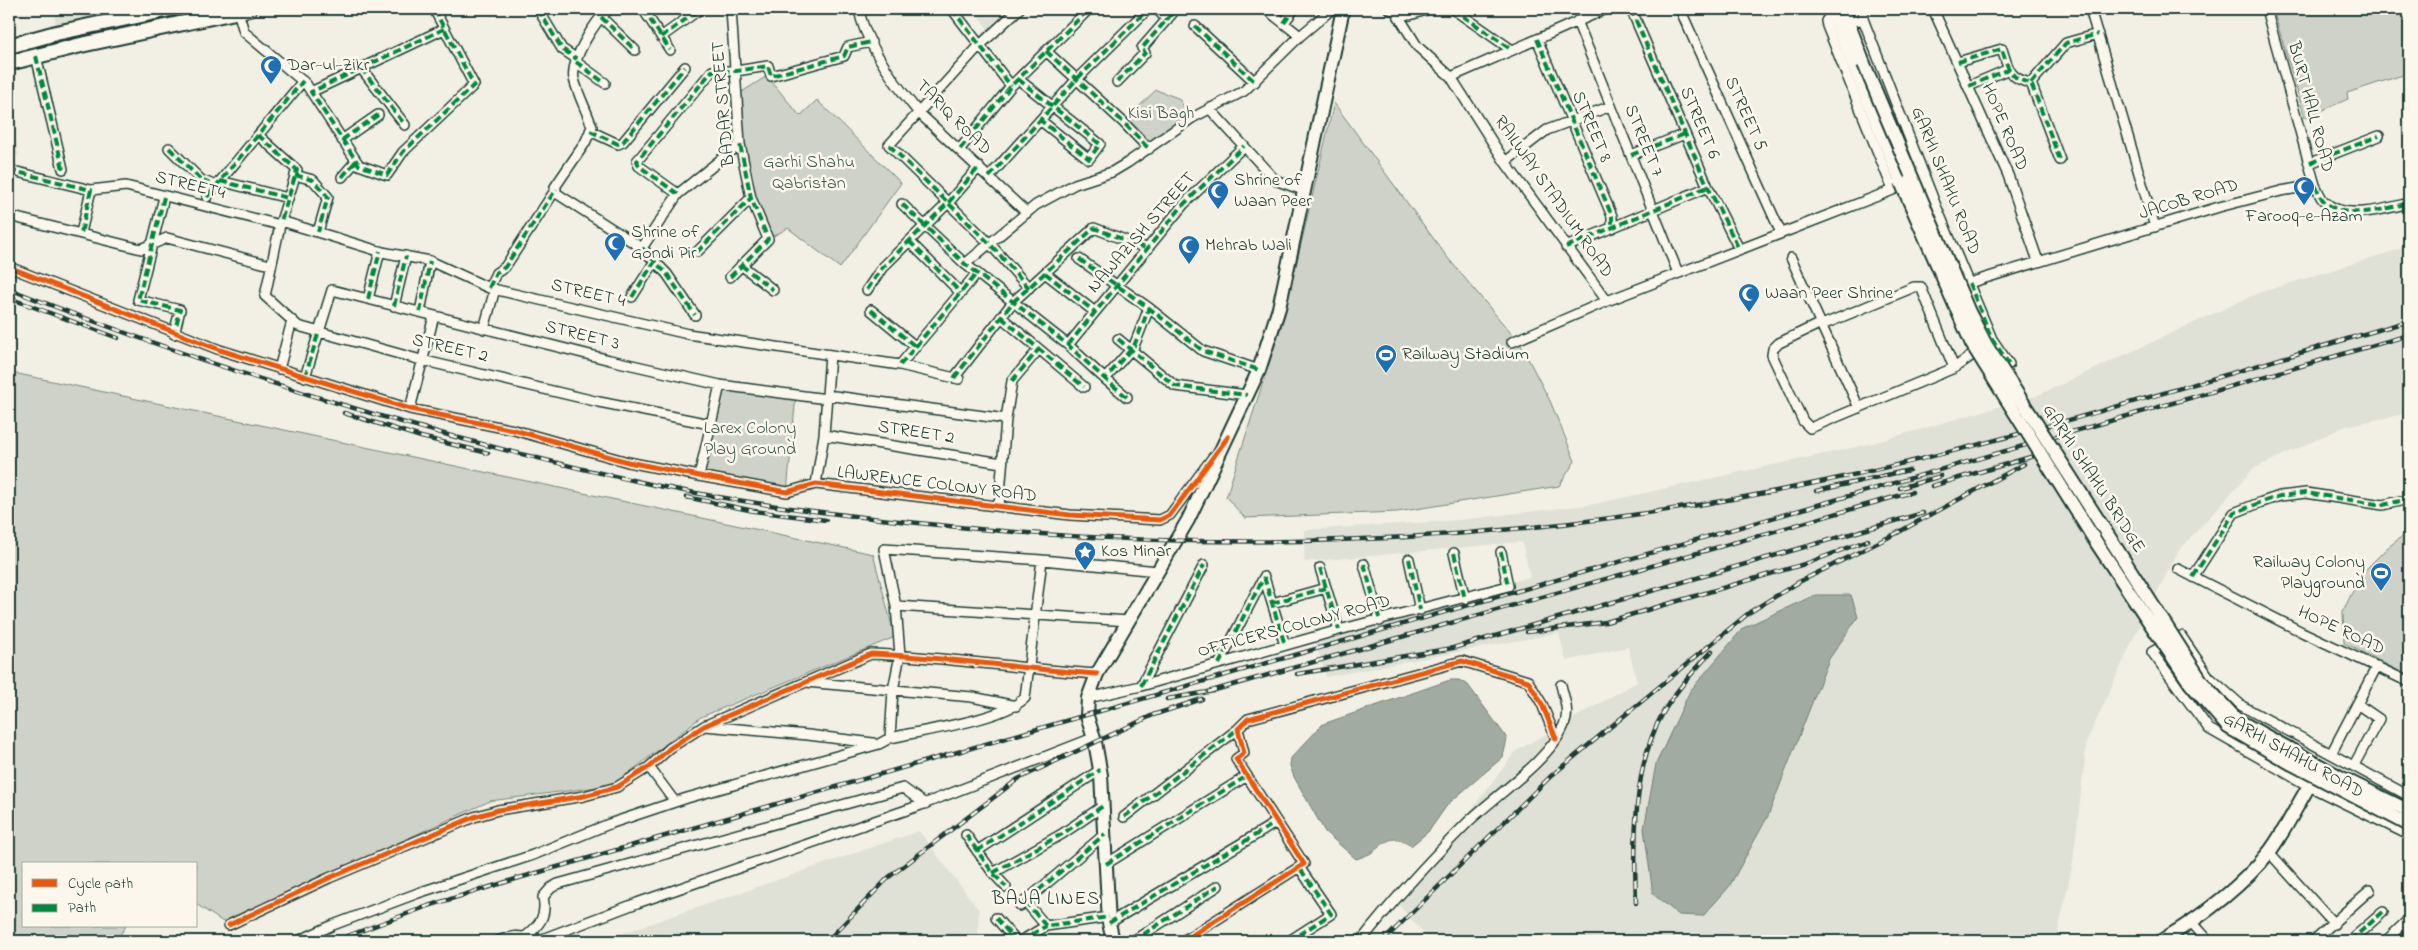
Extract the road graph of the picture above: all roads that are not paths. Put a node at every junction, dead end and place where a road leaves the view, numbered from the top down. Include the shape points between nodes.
1 (170, 9) edge
2 (242, 9) edge
3 (434, 9) edge
4 (538, 9) edge
5 (609, 9) edge
6 (700, 9) edge
7 (731, 9) edge
8 (858, 9) edge
9 (952, 9) edge
10 (1018, 9) edge
11 (1089, 9) edge
12 (1148, 9) edge
13 (1157, 9) edge
14 (1176, 9) edge
15 (1266, 9) edge
16 (1294, 9) edge
17 (1332, 9) edge
18 (1343, 9) edge
19 (1429, 9) edge
20 (1453, 9) edge
21 (1606, 9) edge
22 (1631, 9) edge
23 (1680, 9) edge
24 (1864, 9) edge
25 (1933, 9) edge
26 (2090, 9) edge
27 (2266, 9) edge
28 (1836, 10) edge
29 (648, 11) edge
30 (1392, 11) edge
31 (601, 17) junction
32 (1863, 19) junction
33 (1167, 20) junction
34 (1577, 21) junction
35 (1284, 23) junction
36 (1850, 23) junction
37 (1195, 26) dead end
38 (444, 29) junction
39 (2098, 34) junction
40 (1300, 36) junction
41 (661, 37) junction
42 (1537, 39) junction
43 (871, 42) junction
44 (9, 46) edge
45 (979, 46) junction
46 (636, 50) dead end
47 (670, 50) dead end
48 (1512, 50) junction
49 (1046, 51) junction
50 (36, 56) junction
51 (577, 61) junction
52 (1958, 62) junction
53 (9, 63) edge
54 (685, 67) dead end
55 (1859, 67) junction
56 (361, 68) junction
57 (2009, 69) junction
58 (736, 72) junction
59 (1451, 77) junction
60 (1018, 79) junction
61 (1077, 80) junction
62 (303, 81) junction
63 (1117, 82) dead end
64 (1255, 82) junction
65 (2032, 83) junction
66 (605, 84) dead end
67 (1011, 86) junction
68 (1969, 86) junction
69 (311, 92) junction
70 (1053, 105) junction
71 (1611, 106) junction
72 (1209, 108) junction
73 (918, 112) junction
74 (378, 115) dead end
75 (1040, 120) junction
76 (1571, 121) junction
77 (405, 125) dead end
78 (590, 131) junction
79 (1686, 134) junction
80 (258, 135) junction
81 (2379, 136) dead end
82 (342, 140) junction
83 (740, 144) junction
84 (1244, 146) junction
85 (169, 148) dead end
86 (960, 149) junction
87 (1149, 149) junction
88 (1631, 155) junction
89 (2060, 160) dead end
90 (356, 161) junction
91 (1505, 162) junction
92 (2310, 163) junction
93 (979, 167) junction
94 (63, 169) dead end
95 (9, 170) edge
96 (296, 175) junction
97 (342, 177) dead end
98 (989, 177) junction
99 (1926, 178) junction
100 (218, 184) junction
101 (2315, 184) junction
102 (1897, 186) junction
103 (1708, 187) junction
104 (556, 189) junction
105 (91, 190) junction
106 (1304, 190) junction
107 (678, 194) junction
108 (164, 197) junction
109 (207, 197) dead end
110 (288, 198) junction
111 (751, 198) junction
112 (948, 203) junction
113 (2409, 203) edge
114 (902, 204) dead end
115 (1653, 211) junction
116 (1027, 212) junction
117 (9, 216) edge
118 (281, 223) junction
119 (924, 226) junction
120 (2155, 227) junction
121 (1612, 228) junction
122 (318, 232) junction
123 (81, 233) junction
124 (1781, 233) junction
125 (909, 241) junction
126 (153, 244) junction
127 (991, 245) junction
128 (1566, 246) junction
129 (642, 248) junction
130 (1148, 248) junction
131 (1739, 250) junction
132 (380, 251) junction
133 (698, 252) dead end
134 (406, 256) junction
135 (1791, 258) dead end
136 (1079, 259) dead end
137 (430, 261) junction
138 (655, 261) junction
139 (2038, 261) junction
140 (965, 264) junction
141 (270, 265) junction
142 (741, 266) junction
143 (9, 268) edge
144 (977, 273) junction
145 (1045, 273) junction
146 (1678, 273) junction
147 (730, 277) dead end
148 (1969, 283) junction
149 (1118, 285) junction
150 (1029, 288) junction
151 (492, 289) junction
152 (773, 290) dead end
153 (867, 290) dead end
154 (961, 293) junction
155 (632, 297) dead end
156 (368, 299) junction
157 (1607, 301) junction
158 (1014, 302) junction
159 (394, 306) junction
160 (1149, 308) junction
161 (872, 310) dead end
162 (420, 312) junction
163 (1095, 312) junction
164 (695, 315) dead end
165 (434, 316) junction
166 (1001, 317) junction
167 (292, 321) junction
168 (1822, 324) junction
169 (484, 329) junction
170 (319, 331) junction
171 (174, 334) junction
172 (1118, 339) dead end
173 (1992, 339) junction
174 (1512, 342) dead end
175 (1068, 345) junction
176 (916, 346) junction
177 (1039, 349) junction
178 (1131, 350) junction
179 (830, 355) junction
180 (421, 360) junction
181 (2009, 364) dead end
182 (900, 365) junction
183 (1954, 368) junction
184 (280, 369) junction
185 (1259, 370) junction
186 (305, 378) junction
187 (1105, 379) junction
188 (720, 385) junction
189 (1084, 387) dead end
190 (1247, 395) junction
191 (1127, 396) dead end
192 (827, 397) junction
193 (1859, 408) junction
194 (410, 410) junction
195 (1006, 419) junction
196 (710, 424) junction
197 (824, 435) junction
198 (1228, 437) junction
199 (1002, 463) junction
200 (699, 476) junction
201 (816, 484) junction
202 (2400, 501) dead end
203 (999, 506) junction
204 (1500, 552) dead end
205 (1454, 553) dead end
206 (1409, 559) dead end
207 (1042, 560) junction
208 (1364, 564) dead end
209 (1204, 566) dead end
210 (1320, 568) dead end
211 (2178, 569) dead end
212 (1158, 571) junction
213 (2193, 577) junction
214 (1326, 588) junction
215 (1465, 599) junction
216 (1272, 603) junction
217 (896, 606) junction
218 (1420, 610) junction
219 (1034, 614) junction
220 (1129, 621) junction
221 (1380, 621) junction
222 (1339, 630) junction
223 (1285, 645) junction
224 (900, 655) junction
225 (1219, 664) junction
226 (2377, 666) junction
227 (1029, 670) junction
228 (1097, 674) junction
229 (804, 682) junction
230 (2409, 682) edge
231 (1561, 685) dead end
232 (1141, 686) junction
233 (893, 690) junction
234 (1088, 698) junction
235 (2357, 704) junction
236 (1016, 706) junction
237 (704, 726) junction
238 (1238, 729) junction
239 (890, 738) junction
240 (1093, 738) junction
241 (1556, 739) junction
242 (878, 744) junction
243 (2332, 752) junction
244 (2354, 765) junction
245 (649, 767) junction
246 (1100, 770) junction
247 (1247, 776) junction
248 (2309, 786) junction
249 (2409, 796) edge
250 (675, 802) junction
251 (925, 804) junction
252 (1103, 806) junction
253 (2409, 812) edge
254 (1124, 817) dead end
255 (1277, 822) junction
256 (2409, 825) edge
257 (1105, 834) junction
258 (966, 835) dead end
259 (2409, 835) edge
260 (977, 850) junction
261 (2269, 852) junction
262 (1106, 864) junction
263 (1299, 867) junction
264 (993, 873) junction
265 (1218, 886) dead end
266 (1006, 887) dead end
267 (2370, 890) dead end
268 (2382, 912) dead end
269 (996, 918) dead end
270 (2409, 919) edge
271 (1109, 920) junction
272 (2191, 922) junction
273 (2334, 924) junction
274 (229, 925) dead end
275 (1046, 926) junction
276 (525, 937) junction
277 (298, 941) edge
278 (498, 941) edge
279 (1016, 941) edge
280 (1021, 941) edge
281 (1113, 941) edge
282 (1133, 941) edge
283 (1183, 941) edge
284 (1289, 941) edge
285 (1361, 941) edge
286 (2161, 941) edge
287 (2208, 941) edge
288 (2313, 941) edge
289 (2350, 941) edge
290 (2386, 941) edge

1 - 44 main road
2 - 50 main road
2 - 62 street via 244,32
3 - 38 street
4 - 51 street via 562,49
5 - 31 street
6 - 41 street
7 - 58 street, BADAR STREET
8 - 43 street, TARIQ ROAD
9 - 45 street
10 - 45 street
11 - 49 street
12 - 61 street
13 - 33 street
14 - 33 street
15 - 35 street
16 - 35 street
17 - 40 street
18 - 106 main road
19 - 30 street via 1410,15
20 - 48 street
21 - 34 street
22 - 79 street, STREET 6
23 - 124 street, STREET 5
24 - 32 street
25 - 52 street, HOPE ROAD
26 - 39 street
27 - 92 street, BURT HALL ROAD
28 - 36 main road
28 - 55 main road
28 - 102 street via 1826,21 1827,26
29 - 41 street
30 - 59 street, RAILWAY STADIUM ROAD via 1417,46
31 - 46 street
31 - 51 street
32 - 36 street
32 - 99 street, GARHI SHAHU ROAD
33 - 63 street via 1142,48 1145,53
34 - 42 street
34 - 71 street, STREET 7
35 - 40 street
36 - 55 main road
37 - 64 street
38 - 56 street
38 - 90 street via 473,87 403,152 387,175
39 - 65 street via 2066,43
39 - 120 street
40 - 64 street
41 - 47 street
42 - 48 street
42 - 76 street, STREET 8
43 - 58 street via 848,46 844,56 771,76 768,66
43 - 73 street, TARIQ ROAD
45 - 67 street
45 - 73 street
48 - 59 street
49 - 60 street
49 - 61 street
50 - 53 main road
50 - 94 street
51 - 66 street
51 - 78 street via 574,78 592,126
52 - 57 street via 2002,48
52 - 68 street, HOPE ROAD
54 - 78 street via 623,142 618,144
55 - 102 main road, GARHI SHAHU BRIDGE
55 - 253 main road, GARHI SHAHU BRIDGE, bridge via 1986,345 2202,682 2238,720
56 - 69 street
56 - 77 street
57 - 65 street via 2018,81
57 - 68 street
58 - 83 street, BADAR STREET
58 - 107 street via 710,72 637,161 639,166
59 - 91 street, RAILWAY STADIUM ROAD
60 - 67 street
60 - 70 street
61 - 70 street
61 - 87 street
62 - 69 street
62 - 80 street
64 - 72 street
65 - 89 street
67 - 86 street
68 - 139 street, HOPE ROAD via 2008,175
69 - 82 street
70 - 75 street
70 - 75 street via 1100,144 1089,159
71 - 76 street
71 - 88 street, STREET 7
72 - 84 street
72 - 87 street
73 - 86 street, TARIQ ROAD
73 - 112 street via 889,145
74 - 82 street
75 - 98 street
76 - 91 street via 1547,130
76 - 121 street, STREET 8 via 1612,216
78 - 104 street
79 - 88 street
79 - 103 street, STREET 6
80 - 96 street via 297,170
80 - 100 street
81 - 92 street
82 - 90 street
83 - 107 street
83 - 111 street, BADAR STREET
84 - 106 street via 1275,180
84 - 130 street, NAWAZISH STREET via 1186,202
85 - 100 street via 201,180
86 - 93 street, TARIQ ROAD
87 - 116 street via 1112,172 1086,179
88 - 115 street, STREET 7
90 - 97 street
91 - 128 street, RAILWAY STADIUM ROAD
92 - 101 street, BURT HALL ROAD
93 - 98 street, TARIQ ROAD
93 - 112 street
95 - 105 street
96 - 110 street, STREET 2
96 - 122 street via 312,180 328,197
98 - 116 street, TARIQ ROAD
99 - 102 street, RAILWAY STADIUM ROAD
99 - 148 street, GARHI SHAHU ROAD
100 - 109 street
100 - 110 street
101 - 113 street via 2324,201 2339,212 2378,210
101 - 120 street, JACOB ROAD via 2281,190
102 - 124 street, RAILWAY STADIUM ROAD
102 - 256 main road, GARHI SHAHU BRIDGE, bridge via 1972,344 2190,684 2228,728
103 - 115 street
103 - 131 street, STREET 6
104 - 129 street via 556,193
104 - 151 street via 505,266 496,273
105 - 108 street, STREET4 via 126,186
105 - 123 street
106 - 185 main road via 1279,308
107 - 129 street
108 - 118 street, STREET4
108 - 126 street
110 - 118 street, STREET 2
111 - 133 street
111 - 142 street, BADAR STREET via 768,239
112 - 119 street
112 - 127 street
114 - 119 street
115 - 121 street
115 - 146 street, STREET 7
116 - 127 street
117 - 123 street
118 - 122 street, STREET 4
118 - 141 street, STREET 2
119 - 125 street
119 - 140 street
120 - 139 street, JACOB ROAD
121 - 128 street
122 - 132 street, STREET 4
123 - 126 street via 141,249
124 - 131 street, RAILWAY STADIUM ROAD
125 - 153 street via 882,268
125 - 154 street
126 - 141 street via 167,238
126 - 171 street via 138,300 180,310
127 - 140 street
127 - 150 street
128 - 157 street, RAILWAY STADIUM ROAD
129 - 138 street
130 - 145 street via 1094,228
130 - 149 street, NAWAZISH STREET
131 - 146 street, RAILWAY STADIUM ROAD
132 - 134 street, STREET 4
132 - 156 street
134 - 137 street, STREET 4
134 - 159 street
135 - 168 street
136 - 149 street
137 - 151 street, STREET 4
137 - 162 street
138 - 155 street
138 - 164 street
139 - 148 street, JACOB ROAD
140 - 144 street
141 - 167 street, STREET 2 via 265,296
142 - 147 street
142 - 152 street
143 - 171 street, LAWRENCE COLONY ROAD
144 - 154 street
144 - 158 street
145 - 150 street
145 - 163 street
146 - 157 street, RAILWAY STADIUM ROAD
148 - 173 street, GARHI SHAHU ROAD
149 - 160 street
149 - 163 street, NAWAZISH STREET
150 - 158 street
151 - 169 street
151 - 179 street, STREET 4 via 688,334
154 - 176 street
156 - 159 street, STREET 3
156 - 170 street, STREET 3 via 332,290
157 - 174 street
158 - 166 street
158 - 175 street
159 - 162 street, STREET 3
160 - 178 street
160 - 185 street via 1203,352
161 - 176 street
162 - 165 street, STREET 3
163 - 175 street, NAWAZISH STREET
165 - 169 street, STREET 3
165 - 180 street
166 - 177 street
166 - 182 street, STREET 4 via 957,378
167 - 170 street, STREET 2 via 298,326
167 - 184 street
168 - 183 street via 1921,287
168 - 193 street
168 - 193 street via 1774,345 1772,355 1803,421 1810,428
169 - 188 street, STREET 3
170 - 180 street, STREET 2
170 - 186 street
171 - 184 street, LAWRENCE COLONY ROAD
172 - 178 street
173 - 181 street, GARHI SHAHU ROAD
173 - 183 street
175 - 187 street
176 - 182 street
177 - 189 street
177 - 195 street via 1012,382
178 - 187 street
178 - 190 street via 1175,386
179 - 182 street, STREET 4
179 - 192 street
180 - 194 street
180 - 196 street, STREET 2 via 599,402
183 - 193 street
184 - 186 street, LAWRENCE COLONY ROAD
185 - 190 main road
186 - 194 street, LAWRENCE COLONY ROAD
187 - 191 street
188 - 192 street, STREET 3
188 - 196 street
190 - 198 main road
192 - 195 street, STREET 3
192 - 197 street
194 - 200 street, LAWRENCE COLONY ROAD via 514,430 620,460
195 - 199 street
196 - 200 street
197 - 199 street, STREET 2
197 - 201 street
198 - 203 street, LAWRENCE COLONY ROAD via 1165,520 1070,515
198 - 212 main road via 1188,520
199 - 203 street
200 - 201 street, LAWRENCE COLONY ROAD via 787,492
201 - 203 street, LAWRENCE COLONY ROAD
202 - 213 street via 2383,505 2306,493 2258,503 2234,513
204 - 215 street, OFFICER'S COLONY ROAD via 1508,586
205 - 215 street
206 - 218 street
207 - 212 street
207 - 217 street via 884,549
207 - 219 street
208 - 221 street
209 - 232 street
210 - 214 street
211 - 213 street, HOPE ROAD
212 - 220 main road
213 - 226 street, HOPE ROAD
214 - 216 street
214 - 222 street
215 - 218 street, OFFICER'S COLONY ROAD
216 - 223 street
216 - 225 street via 1264,577
217 - 219 street
217 - 224 street
218 - 221 street, OFFICER'S COLONY ROAD
219 - 220 street
219 - 227 street
220 - 228 main road
221 - 222 street, OFFICER'S COLONY ROAD
222 - 223 street, OFFICER'S COLONY ROAD
223 - 225 street, OFFICER'S COLONY ROAD
224 - 227 street
224 - 229 street via 871,654
224 - 233 street
225 - 232 street, OFFICER'S COLONY ROAD
226 - 230 street, HOPE ROAD
226 - 235 street
227 - 228 street
227 - 236 street via 1025,698
228 - 234 main road
229 - 233 street
229 - 237 street
231 - 241 street via 1568,715
232 - 234 street, OFFICER'S COLONY ROAD
233 - 236 street via 972,697
233 - 239 street
234 - 240 main road via 1087,716
235 - 243 street
235 - 244 street via 2379,720
236 - 239 street
237 - 242 street
237 - 245 street via 670,748
238 - 241 street via 1248,719 1462,661 1528,681 1542,704
238 - 247 street via 1244,752 1236,759
238 - 254 street
239 - 242 street
240 - 246 main road
240 - 251 street
241 - 285 street via 1542,757 1469,821 1396,897
242 - 250 street
243 - 244 street, GARHI SHAHU ROAD
243 - 248 street, GARHI SHAHU ROAD via 2280,728 2234,700 2209,677 2181,636 2152,652 2209,729
244 - 249 street, GARHI SHAHU ROAD
245 - 250 street
245 - 274 street via 617,786 584,796 474,817 328,878
246 - 252 main road
246 - 260 street
247 - 255 street
247 - 262 street
248 - 259 street, GARHI SHAHU ROAD
248 - 261 main road
250 - 277 street via 533,855 418,893
251 - 276 street via 542,939
251 - 276 street via 903,788 558,884 543,897 544,915
252 - 257 main road
252 - 264 street via 1062,834
255 - 263 street via 1304,864
255 - 271 street
257 - 262 main road
257 - 275 street via 1022,903
258 - 260 street
260 - 264 street
261 - 272 main road via 2233,889
261 - 273 street
262 - 271 main road
263 - 283 street
263 - 284 street via 1331,914
264 - 266 street
265 - 282 street
267 - 273 street
268 - 289 street
269 - 279 street
270 - 290 street
271 - 275 street
271 - 281 main road
272 - 286 main road
272 - 287 street
273 - 288 street
275 - 280 street
276 - 278 street via 513,936

